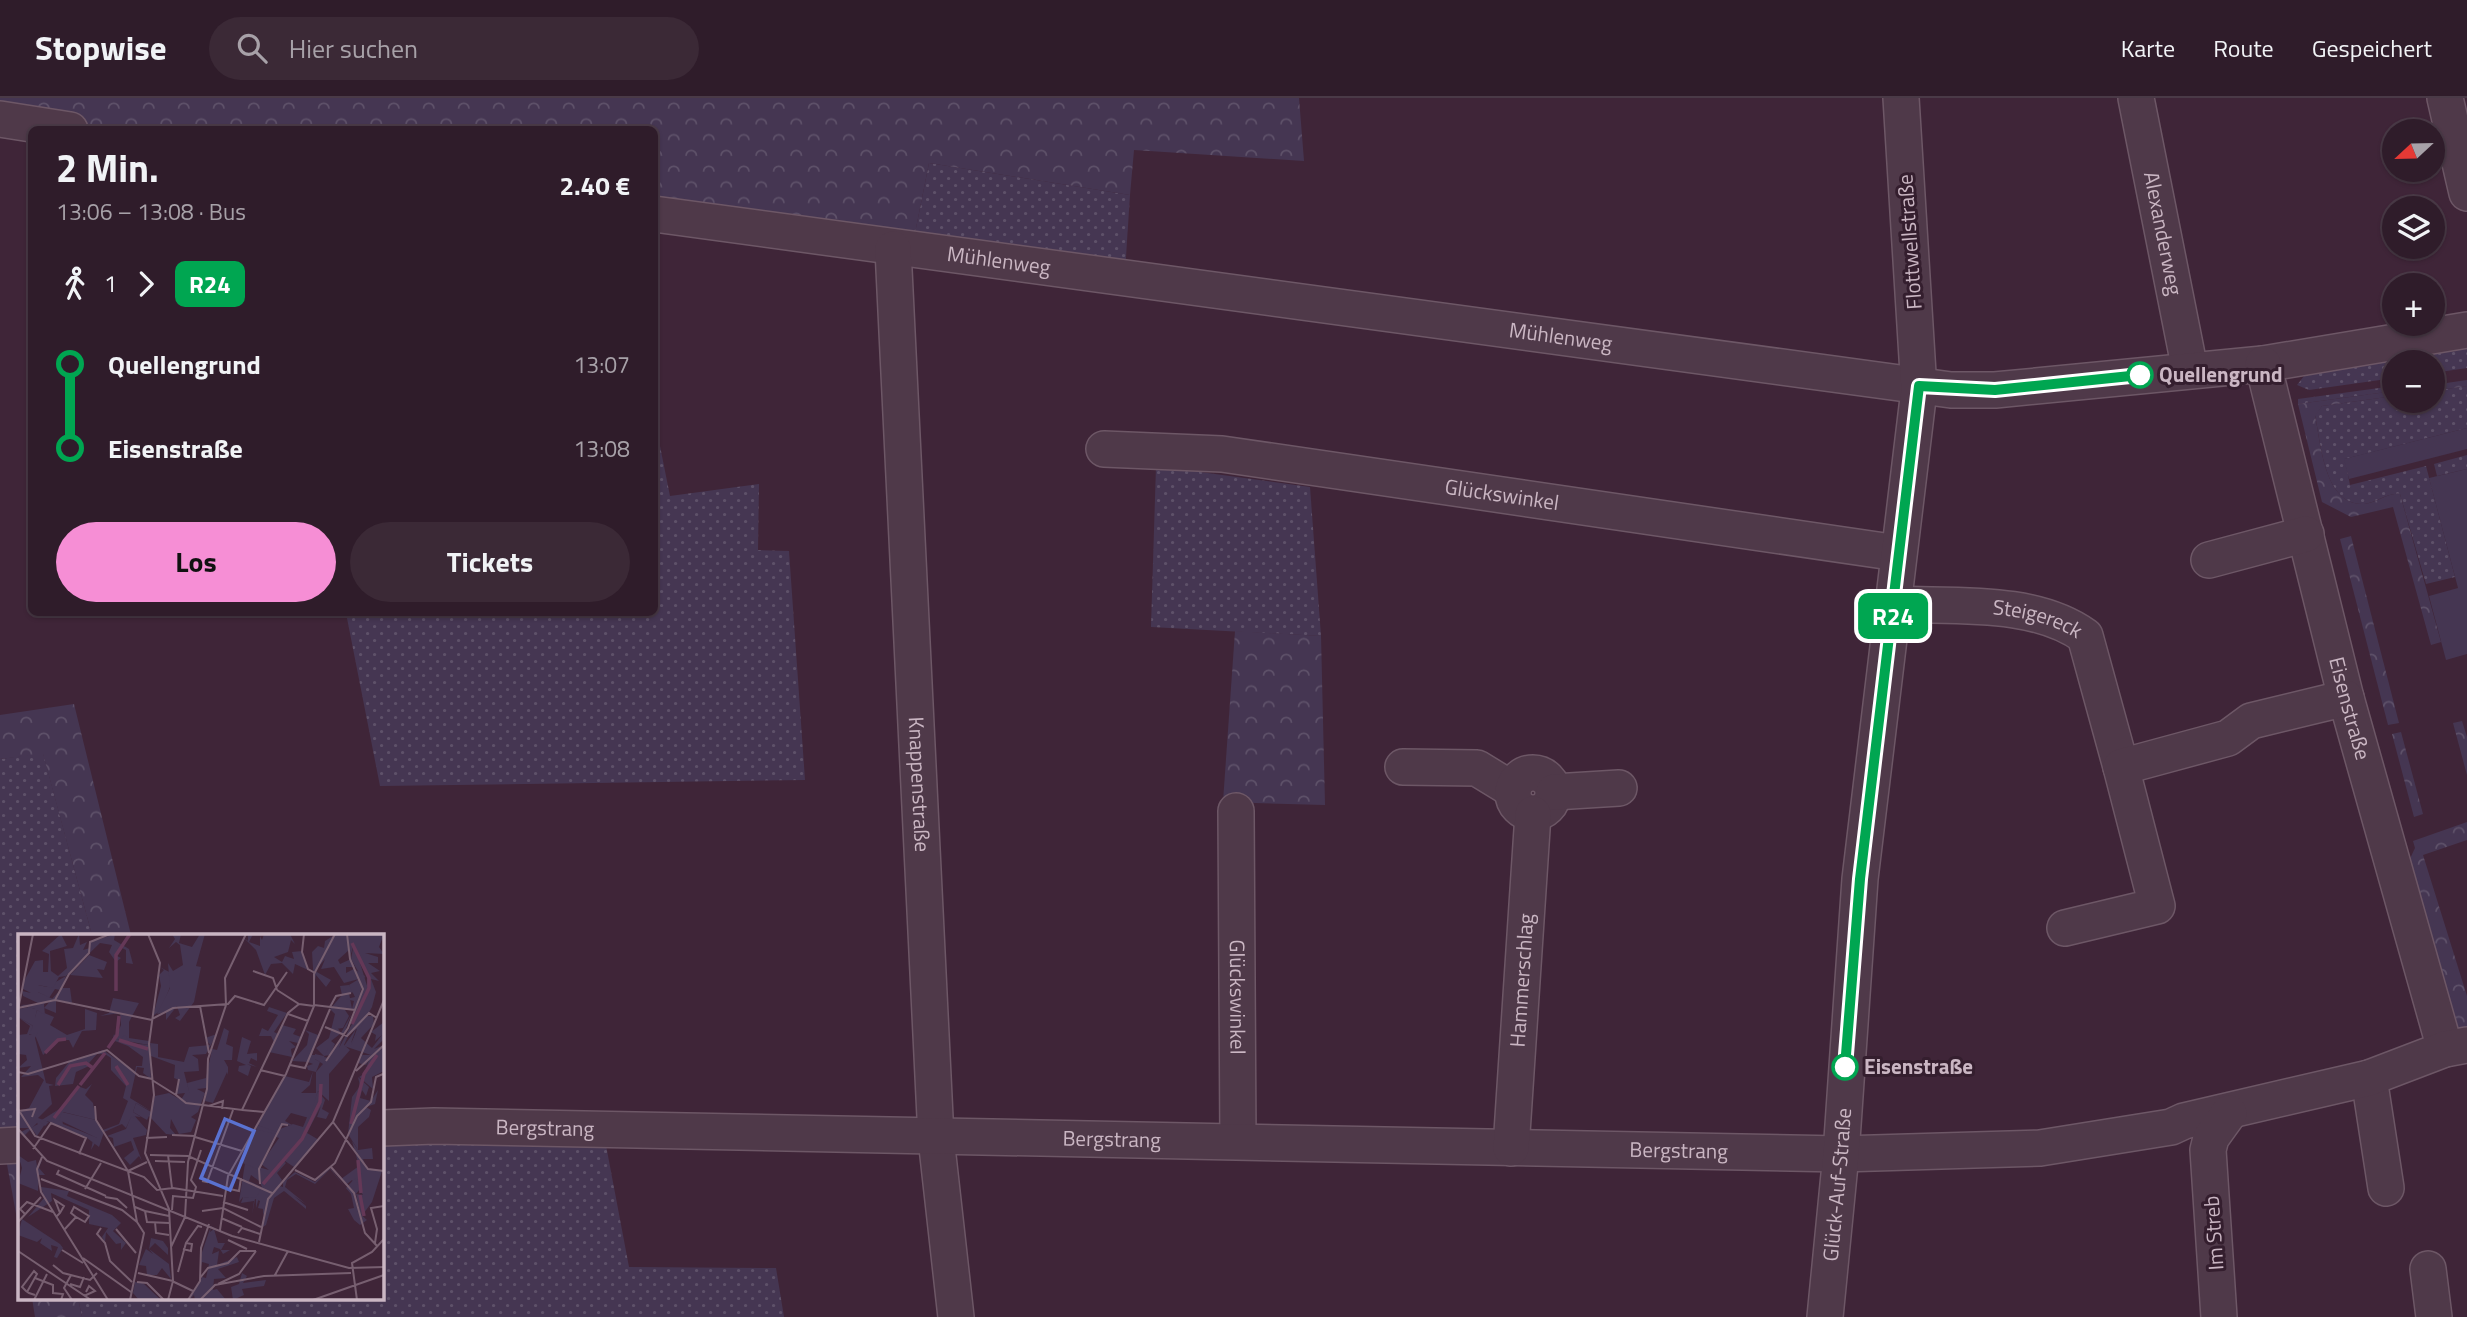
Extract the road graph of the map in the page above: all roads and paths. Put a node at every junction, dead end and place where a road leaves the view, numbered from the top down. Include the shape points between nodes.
1 (1901, 98) edge
2 (2136, 98) edge
3 (2445, 98) edge
4 (0, 119) edge
5 (45, 126) edge
6 (2467, 193) edge
7 (658, 215) edge
8 (893, 249) junction
9 (2467, 330) edge
10 (2263, 364) junction
11 (2190, 370) junction
12 (1919, 386) junction
13 (1104, 449) dead end
14 (2306, 534) junction
15 (1898, 553) junction
16 (2209, 560) dead end
17 (1894, 604) junction
18 (2346, 698) junction
19 (1403, 767) dead end
20 (2121, 767) junction
21 (1619, 788) dead end
22 (1533, 799) junction
23 (1236, 811) dead end
24 (2065, 928) dead end
25 (2456, 1047) edge
26 (2370, 1078) junction
27 (2229, 1113) junction
28 (2171, 1127) junction
29 (383, 1128) edge
30 (936, 1138) junction
31 (1238, 1141) junction
32 (18, 1145) edge
33 (0, 1146) edge
34 (1511, 1148) junction
35 (2208, 1150) junction
36 (1841, 1154) junction
37 (2386, 1188) dead end
38 (2428, 1269) dead end
39 (956, 1317) edge
40 (1825, 1317) edge
41 (2219, 1317) edge
42 (2434, 1317) edge

1 - 12 street, Flottwellstraße
2 - 11 street, Alexanderweg
3 - 6 street
4 - 5 street
7 - 8 street, Mühlenweg
8 - 12 street, Mühlenweg
8 - 30 street, Knappenstraße
9 - 10 street, Mühlenweg
10 - 11 street, Mühlenweg
10 - 14 street, Eisenstraße
11 - 12 street, Mühlenweg via 1995,390
12 - 15 street, Glück-Auf-Straße
13 - 15 street, Glückswinkel via 1222,454
14 - 16 street
14 - 18 street, Eisenstraße
15 - 17 street, Glück-Auf-Straße
17 - 20 street, Steigereck via 2007,609 2067,622 2085,636
17 - 36 street, Glück-Auf-Straße via 1860,879
18 - 20 street via 2251,721 2228,737
18 - 25 street, Eisenstraße
19 - 22 street via 1477,768
20 - 24 street, Steigereck via 2157,906
21 - 22 street
22 - 34 street, Hammerschlag
23 - 31 street, Glückswinkel
25 - 26 street, Eisenstraße
26 - 27 street, Eisenstraße
26 - 37 street
27 - 28 street, Eisenstraße
27 - 35 street
28 - 35 street
28 - 36 street, Eisenstraße via 2040,1148
29 - 30 street, Bergstrang
30 - 31 street, Bergstrang
30 - 39 street, Knappenstraße
31 - 34 street, Bergstrang
32 - 33 street
34 - 36 street, Bergstrang
35 - 41 street, Im Streb
36 - 40 street, Glück-Auf-Straße
38 - 42 street

